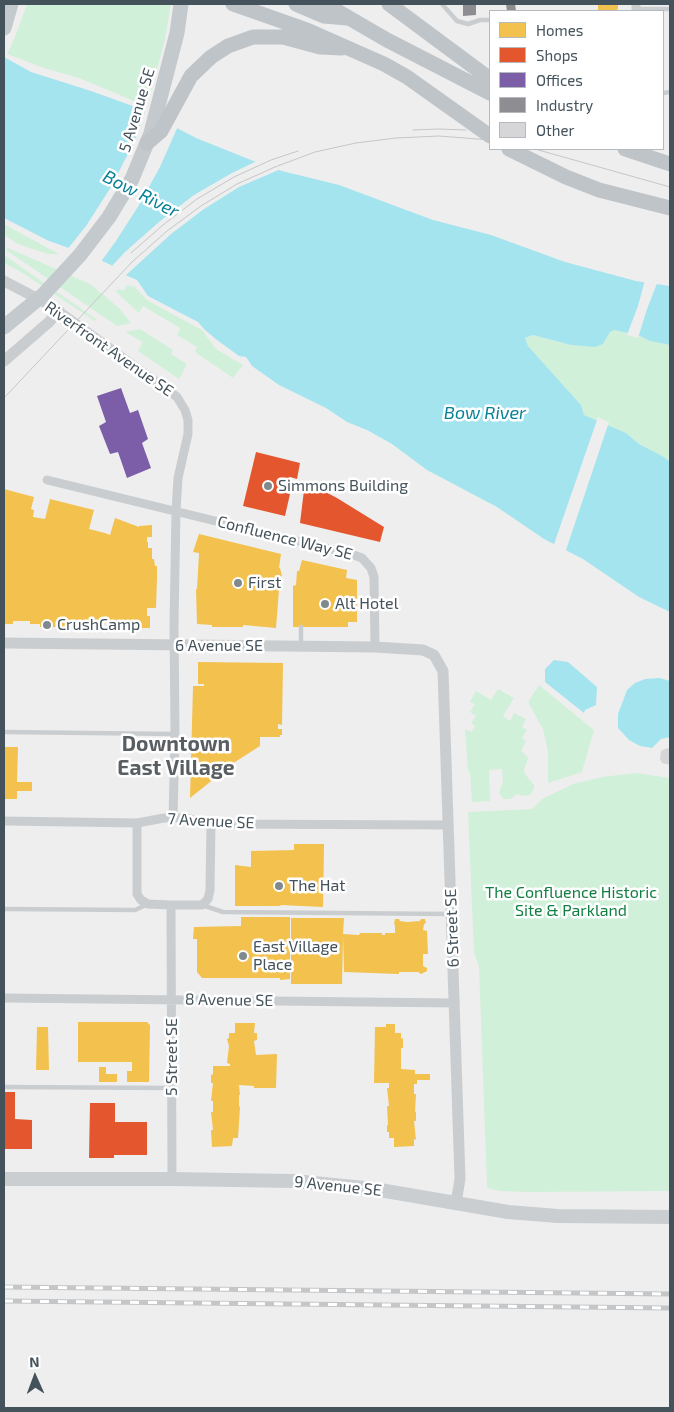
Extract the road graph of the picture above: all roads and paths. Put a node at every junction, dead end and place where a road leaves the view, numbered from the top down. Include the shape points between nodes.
1 (181, 4) edge
2 (232, 4) edge
3 (296, 4) edge
4 (325, 4) edge
5 (389, 4) edge
6 (442, 4) edge
7 (636, 8) edge
8 (670, 9) edge
9 (351, 18) junction
10 (489, 20) edge
11 (351, 49) junction
12 (489, 78) edge
13 (489, 92) edge
14 (166, 102) junction
15 (489, 135) edge
16 (147, 143) joint
17 (511, 150) edge
18 (628, 150) edge
19 (670, 164) edge
20 (670, 208) edge
21 (4, 282) edge
22 (59, 311) junction
23 (4, 327) edge
24 (4, 361) edge
25 (47, 480) dead end
26 (176, 511) junction
27 (302, 627) dead end
28 (4, 643) edge
29 (174, 645) junction
30 (301, 646) junction
31 (375, 647) junction
32 (434, 655) joint
33 (4, 732) edge
34 (175, 734) junction
35 (173, 818) junction
36 (4, 821) edge
37 (136, 823) junction
38 (211, 824) junction
39 (448, 825) junction
40 (148, 904) junction
41 (202, 904) junction
42 (171, 905) junction
43 (4, 909) edge
44 (452, 914) junction
45 (4, 998) edge
46 (173, 1000) junction
47 (455, 1003) junction
48 (4, 1087) edge
49 (172, 1088) junction
50 (4, 1179) edge
51 (172, 1179) junction
52 (456, 1203) junction
53 (670, 1217) edge

1 - 14 main road, 5 Avenue SE
2 - 11 highway
3 - 9 highway via 324,16
4 - 9 highway
5 - 12 highway
6 - 10 lane via 457,21 468,24
7 - 8 lane
9 - 13 highway
11 - 14 highway via 320,47 283,37 242,40 222,49 197,69
11 - 15 highway via 407,77
14 - 16 highway via 161,131
16 - 23 main road, 5 Avenue SE via 119,202 80,255 43,295
17 - 20 highway via 599,190
18 - 19 highway
21 - 22 street, Riverfront Avenue SE
22 - 24 street
22 - 26 street, Riverfront Avenue SE via 177,397 185,410 188,434 178,478
25 - 26 street, Confluence Way SE
26 - 29 street, Riverfront Avenue SE
26 - 31 street, Confluence Way SE via 362,558 374,577
27 - 30 lane
28 - 29 street, 6 Avenue SE
29 - 30 street, 6 Avenue SE
29 - 34 street
30 - 31 street, 6 Avenue SE
31 - 32 street, 6 Avenue SE via 422,650
32 - 39 street, 6 Street SE via 443,671
33 - 34 lane
34 - 35 street
35 - 37 street, 7 Avenue SE
35 - 38 street, 7 Avenue SE
36 - 37 street, 7 Avenue SE
37 - 40 street via 138,894
38 - 39 street, 7 Avenue SE
38 - 41 street via 210,890 208,899
39 - 44 street, 6 Street SE
40 - 42 street
40 - 43 lane via 135,910
41 - 42 street
41 - 44 lane via 223,912
42 - 46 street, 5 Street SE
44 - 47 street, 6 Street SE
45 - 46 street, 8 Avenue SE
46 - 47 street, 8 Avenue SE
46 - 49 street, 5 Street SE
47 - 52 street, 6 Street SE via 460,1179
48 - 49 lane
49 - 51 street, 5 Street SE
50 - 51 main road, 9 Avenue SE
51 - 52 main road, 9 Avenue SE via 294,1181 374,1189
52 - 53 main road, 9 Avenue SE via 558,1216

